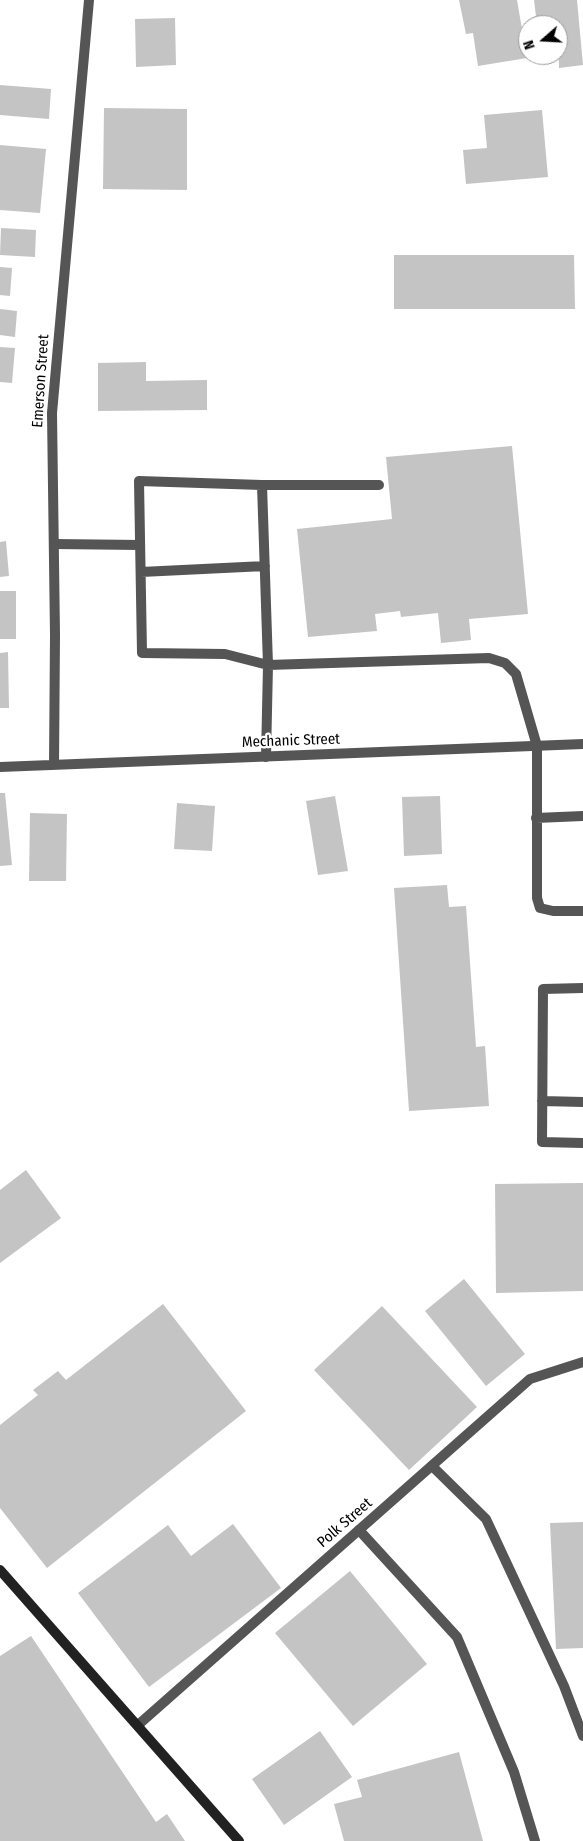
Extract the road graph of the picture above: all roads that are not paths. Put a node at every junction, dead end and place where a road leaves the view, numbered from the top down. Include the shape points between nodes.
1 (89, 0) edge
2 (262, 485) junction
3 (379, 485) dead end
4 (54, 544) junction
5 (140, 545) junction
6 (265, 566) junction
7 (141, 572) junction
8 (268, 665) junction
9 (583, 744) edge
10 (537, 746) junction
11 (266, 757) junction
12 (54, 765) junction
13 (0, 767) edge
14 (583, 816) edge
15 (536, 818) junction
16 (583, 911) edge
17 (583, 988) edge
18 (542, 1101) junction
19 (583, 1102) edge
20 (583, 1144) edge
21 (583, 1362) edge
22 (432, 1466) junction
23 (359, 1530) junction
24 (0, 1570) edge
25 (138, 1726) junction
26 (583, 1736) edge
27 (239, 1841) edge
28 (535, 1841) edge

1 - 4 street, Emerson Street via 52,413
2 - 3 street
2 - 5 street via 139,481
2 - 6 street
4 - 5 street
4 - 12 street, Emerson Street
5 - 7 street
6 - 7 street
6 - 8 street
7 - 8 street via 142,653 225,654
8 - 10 street via 489,658 505,664 516,674
8 - 11 street
9 - 10 street, Mechanic Street
10 - 11 street, Mechanic Street
10 - 15 street
11 - 12 street, Mechanic Street
12 - 13 street, Mechanic Street
14 - 15 street
15 - 16 street via 537,898 540,908
17 - 18 street via 543,989
18 - 19 street
18 - 20 street via 542,1142
21 - 22 street, Polk Street via 530,1379
22 - 23 street, Polk Street
22 - 26 street via 486,1519 564,1686
23 - 25 street, Polk Street
23 - 28 street via 457,1638 514,1772
24 - 25 main road
25 - 27 main road

